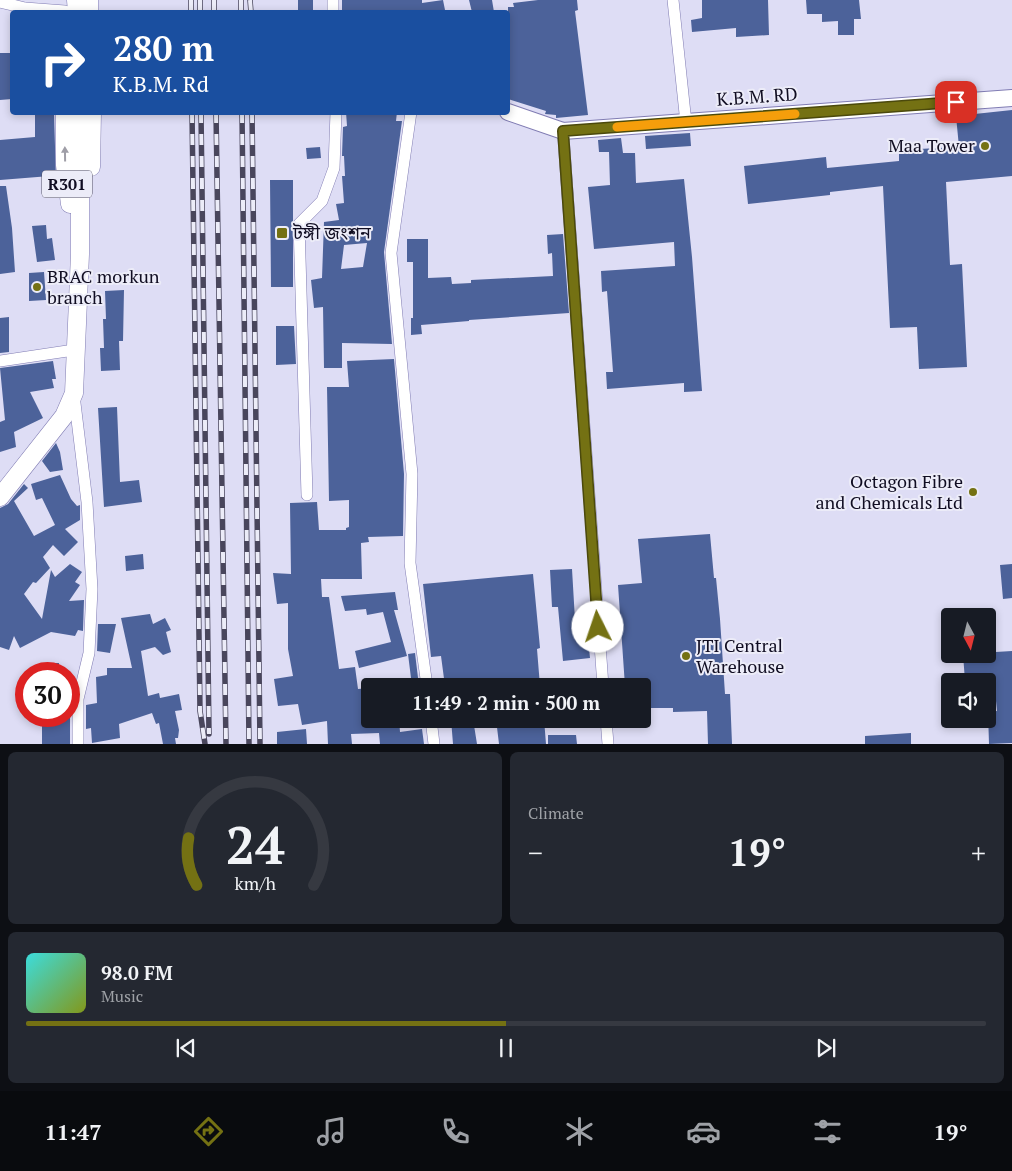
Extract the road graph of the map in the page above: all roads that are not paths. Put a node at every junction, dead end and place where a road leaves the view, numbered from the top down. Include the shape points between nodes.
1 (673, 0) edge
2 (0, 2) edge
3 (70, 7) edge
4 (1012, 98) edge
5 (510, 113) edge
6 (65, 115) edge
7 (80, 115) edge
8 (92, 115) edge
9 (336, 115) edge
10 (411, 115) edge
11 (686, 123) junction
12 (563, 131) junction
13 (80, 254) junction
14 (74, 350) junction
15 (0, 361) edge
16 (74, 393) junction
17 (308, 496) dead end
18 (0, 497) edge
19 (426, 678) edge
20 (602, 678) edge
21 (432, 728) edge
22 (607, 728) edge
23 (78, 744) edge
24 (434, 744) edge
25 (608, 744) edge

1 - 11 street
2 - 3 street via 25,8
4 - 11 street, K.B.M. RD
5 - 12 street, K.B.M. RD
13 -> 6 main road, R301 via 66,174
7 - 13 main road, R301
8 - 13 main road, R301 via 91,166
9 - 17 street via 334,168 322,201 299,224
10 - 19 street via 390,253 412,474 410,563
11 - 12 street, K.B.M. RD
12 - 20 street
13 - 14 main road, R301
14 - 15 street
14 - 16 main road, R301
16 - 18 main road, R301 via 64,416
16 - 23 street via 92,589 89,653 78,699
21 - 24 street
22 - 25 street

